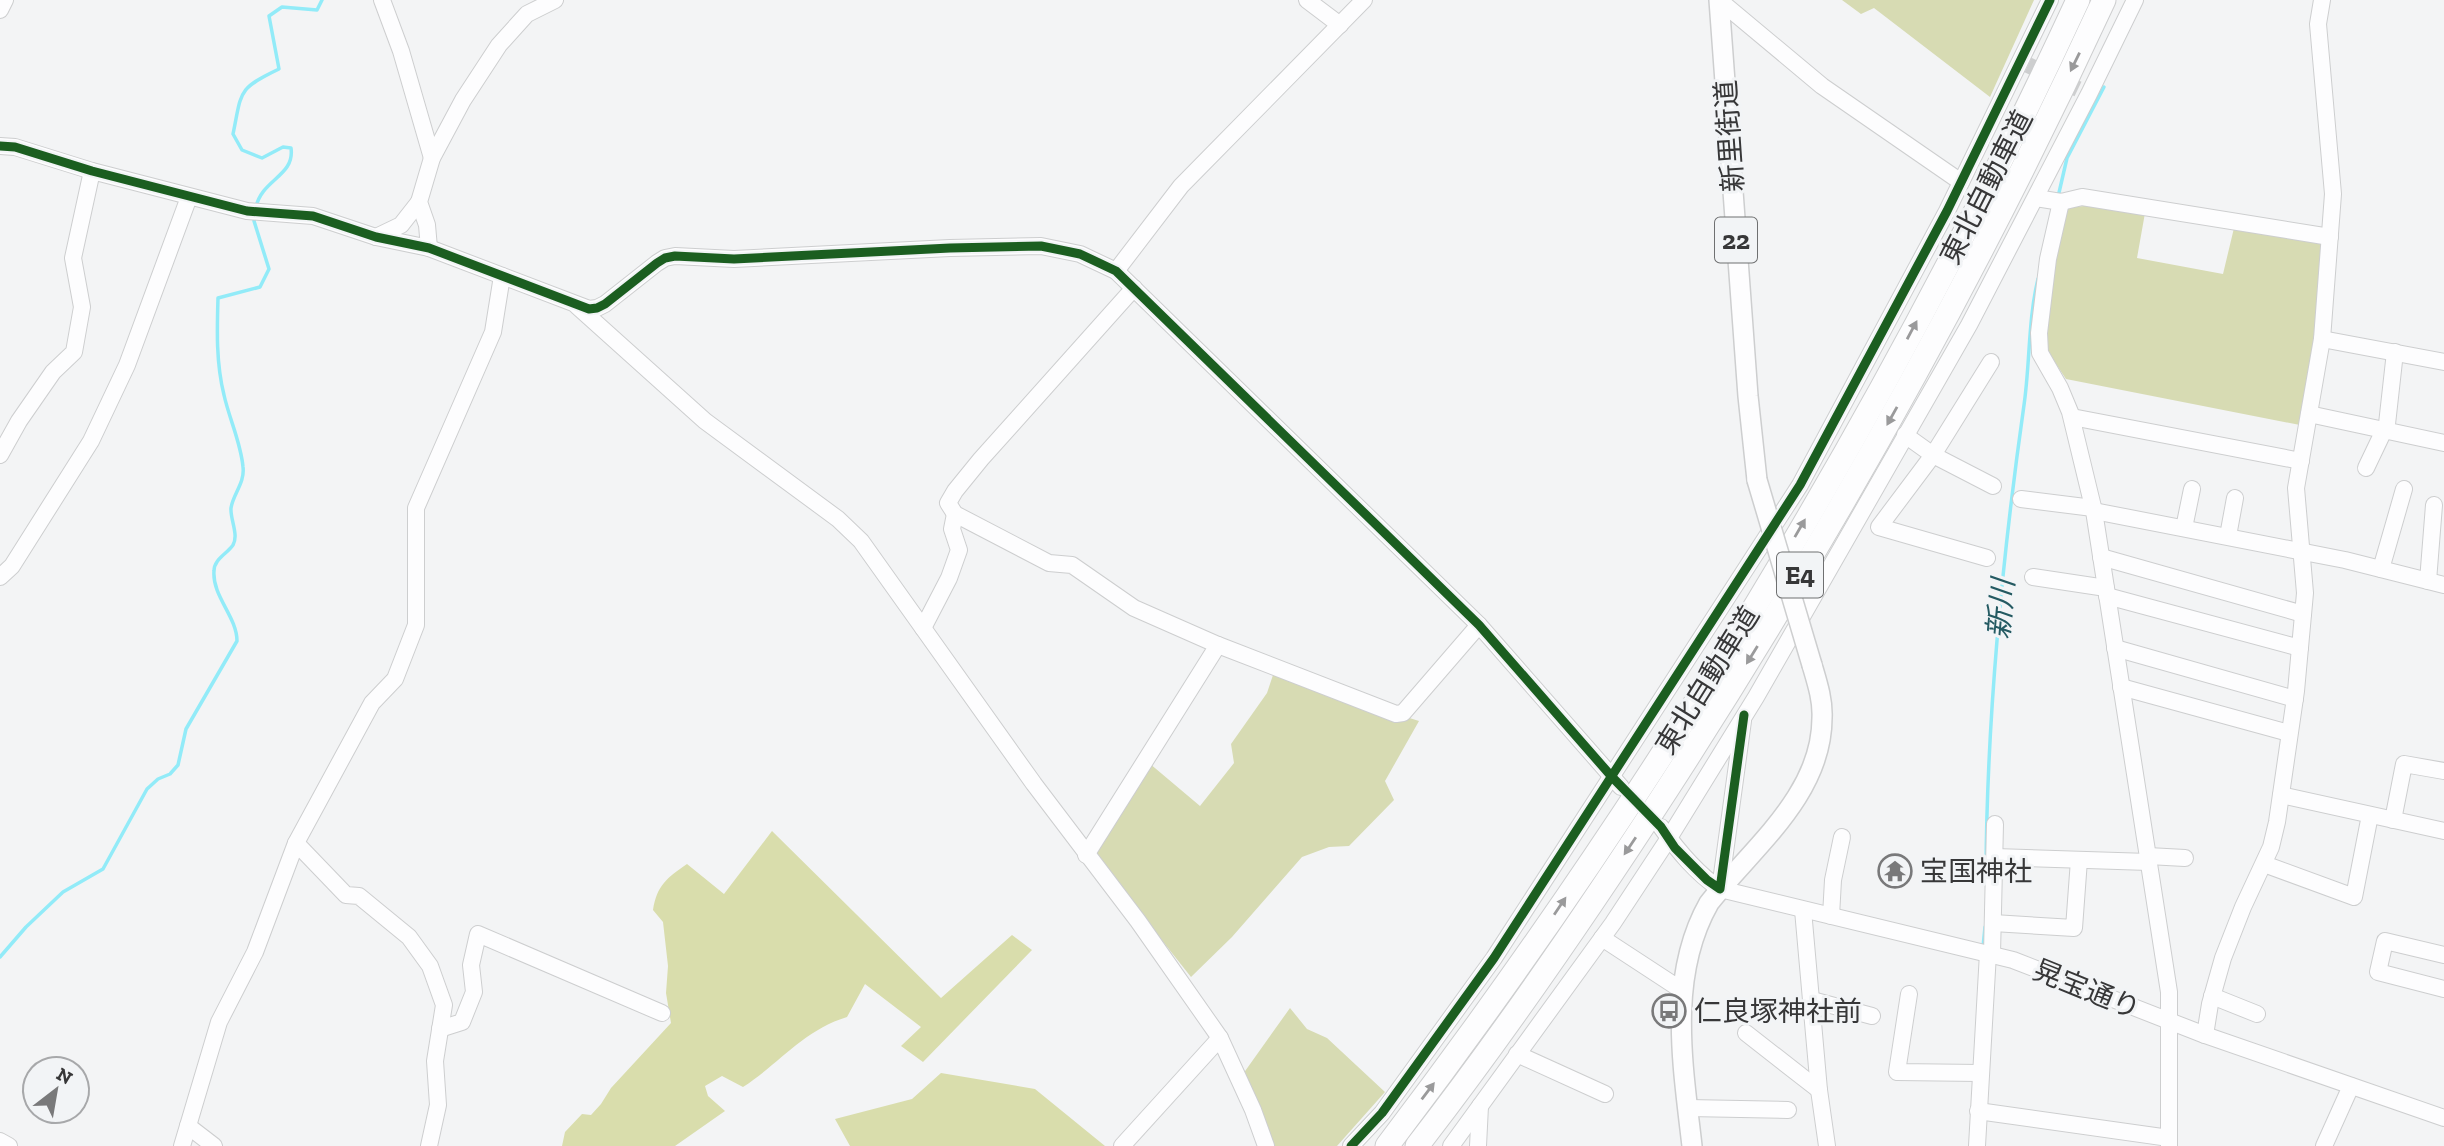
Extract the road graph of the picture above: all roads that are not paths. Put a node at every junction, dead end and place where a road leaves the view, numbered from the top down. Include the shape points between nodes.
1 (5, 0) edge
2 (382, 0) edge
3 (555, 0) edge
4 (1307, 0) edge
5 (1364, 0) edge
6 (1719, 0) edge
7 (2050, 0) edge
8 (2078, 0) edge
9 (2104, 0) edge
10 (2135, 0) edge
11 (2322, 0) edge
12 (0, 10) edge
13 (1340, 25) junction
14 (0, 146) edge
15 (432, 158) junction
16 (92, 171) junction
17 (1961, 183) junction
18 (189, 197) junction
19 (2048, 200) junction
20 (419, 202) junction
21 (376, 237) junction
22 (2330, 237) junction
23 (429, 248) junction
24 (1116, 271) junction
25 (502, 276) junction
26 (1134, 288) junction
27 (575, 305) junction
28 (2322, 339) junction
29 (2395, 352) junction
30 (1991, 362) dead end
31 (2444, 362) edge
32 (2309, 414) junction
33 (2071, 416) junction
34 (2384, 429) junction
35 (1905, 435) junction
36 (2444, 443) edge
37 (0, 455) edge
38 (1933, 455) junction
39 (2301, 461) junction
40 (2366, 468) dead end
41 (1993, 486) dead end
42 (2192, 489) dead end
43 (2404, 489) dead end
44 (2235, 498) dead end
45 (2021, 499) dead end
46 (2434, 505) dead end
47 (2094, 510) junction
48 (955, 514) junction
49 (2184, 528) junction
50 (2228, 536) junction
51 (2301, 551) junction
52 (2101, 557) junction
53 (1987, 558) dead end
54 (2381, 569) junction
55 (0, 577) edge
56 (2033, 577) dead end
57 (2436, 583) edge
58 (2106, 592) junction
59 (2303, 614) junction
60 (1479, 625) junction
61 (923, 628) junction
62 (1218, 645) junction
63 (2115, 648) junction
64 (2300, 648) junction
65 (2121, 687) junction
66 (2295, 699) junction
67 (1744, 715) junction
68 (2290, 733) junction
69 (2444, 771) edge
70 (1617, 782) junction
71 (2281, 795) junction
72 (2370, 815) junction
73 (2393, 820) junction
74 (1995, 824) dead end
75 (2444, 831) edge
76 (1665, 833) junction
77 (1842, 837) dead end
78 (296, 843) junction
79 (1086, 855) junction
80 (1995, 857) junction
81 (2185, 858) dead end
82 (2149, 859) junction
83 (2079, 860) junction
84 (2263, 864) junction
85 (1720, 889) junction
86 (1803, 910) junction
87 (1831, 916) junction
88 (1993, 923) junction
89 (1602, 938) junction
90 (1990, 953) junction
91 (2444, 955) edge
92 (2444, 989) edge
93 (1683, 991) junction
94 (1909, 994) dead end
95 (2212, 996) junction
96 (1812, 1000) junction
97 (662, 1013) dead end
98 (2256, 1014) dead end
99 (1872, 1016) dead end
100 (2170, 1021) junction
101 (440, 1029) junction
102 (1746, 1033) dead end
103 (2204, 1035) junction
104 (1220, 1038) junction
105 (1517, 1054) junction
106 (1980, 1073) junction
107 (2351, 1086) junction
108 (1819, 1090) junction
109 (1605, 1094) dead end
110 (1480, 1105) junction
111 (1688, 1108) junction
112 (1788, 1110) dead end
113 (1978, 1111) junction
114 (2444, 1118) edge
115 (188, 1126) junction
116 (0, 1141) edge
117 (2169, 1142) edge
118 (9, 1146) edge
119 (182, 1146) edge
120 (214, 1146) edge
121 (429, 1146) edge
122 (1122, 1146) edge
123 (1266, 1146) edge
124 (1351, 1146) edge
125 (1387, 1146) edge
126 (1419, 1146) edge
127 (1451, 1146) edge
128 (1478, 1146) edge
129 (1692, 1146) edge
130 (1826, 1146) edge
131 (1976, 1146) edge
132 (2324, 1146) edge

1 - 12 street
2 - 15 street
3 - 15 street via 527,14 499,45
4 - 13 street
5 - 13 street
6 - 17 street via 1822,86
6 - 85 main road, 新里街道 / 22, bridge via 1757,480 1823,714 1815,760 1787,811
7 - 17 street via 2024,63
125 -> 8 highway, 東北自動車道 / E4 via 1560,906 1760,597 1921,313
9 -> 126 highway, 東北自動車道 / E4 via 1964,283 1779,611 1634,840
10 - 19 street via 2084,92
11 - 22 street via 2318,24 2333,194
13 - 24 street via 1181,186
14 - 16 street
15 - 20 street
16 - 18 street
16 - 37 street via 73,258 82,307 74,352 53,372
17 - 70 street via 1800,485
18 - 21 street via 254,211 313,216
18 - 55 street via 127,365 91,441 12,566
19 - 22 street via 2082,197
19 - 33 street via 2040,353
19 - 35 street
20 - 21 street via 401,225
20 - 23 street
21 - 23 street
22 - 28 street
23 - 25 street
24 - 26 street
24 - 27 street via 1080,254 1041,246 734,259 676,256 657,263 597,308
25 - 27 street
25 - 78 street via 493,332 416,508 416,625 395,679 372,703
26 - 48 street via 955,491 948,503
26 - 60 street
27 - 61 street via 705,421 838,519 861,541
28 - 29 street
28 - 32 street
29 - 31 street
29 - 34 street
30 - 38 street
32 - 34 street
32 - 39 street
33 - 39 street
33 - 47 street
34 - 36 street
34 - 40 street
35 - 38 street
35 - 67 street
38 - 41 street
38 - 53 street via 1879,527
39 - 51 street via 2296,488
42 - 49 street
43 - 54 street
44 - 50 street
45 - 47 street
46 - 57 street
47 - 49 street
47 - 52 street
48 - 61 street via 952,529 959,550
48 - 62 street via 1049,563 1072,565 1134,608
49 - 50 street
50 - 51 street
51 - 54 street
51 - 59 street
52 - 58 street
52 - 59 street
54 - 57 street
56 - 58 street
58 - 63 street
58 - 64 street
59 - 64 street
60 - 62 street via 1403,713 1396,714
60 - 70 street
61 - 79 street
62 - 79 street
63 - 65 street
63 - 66 street
64 - 66 street
65 - 68 street
65 - 82 street
66 - 68 street
67 - 76 street
67 - 85 street
68 - 71 street
69 - 73 street via 2404,764
70 - 124 street via 1382,1112
71 - 72 street
71 - 84 street via 2271,848
72 - 73 street
72 - 84 street via 2354,897
73 - 75 street
74 - 80 street
76 - 85 street
76 - 89 street
77 - 87 street
78 - 101 street via 346,895 359,896 409,937 430,965 444,1005
78 - 115 street via 254,952 219,1022
79 - 104 street via 1138,920
80 - 83 street
80 - 88 street
81 - 82 street
82 - 83 street
82 - 100 street
83 - 88 street via 2074,928
84 - 95 street
85 - 86 street, 晃宝通り
85 - 93 main road, 22 via 1694,935
86 - 87 street, 晃宝通り
86 - 96 street
87 - 90 street, 晃宝通り
88 - 90 street
89 - 93 street
89 - 105 street
90 - 100 street, 晃宝通り
90 - 106 street
91 - 92 street via 2385,941 2378,972
93 - 111 main road, 22
94 - 106 street via 1897,1072
95 - 98 street
95 - 103 street
96 - 99 street
96 - 108 street
97 - 101 street via 478,934 471,965 474,992 462,1022
100 - 103 street, 晃宝通り
100 - 117 street
101 - 121 street via 435,1061 438,1105
102 - 108 street
103 - 107 street, 晃宝通り
104 - 122 street
104 - 123 street
105 - 109 street
105 - 110 street
106 - 113 street
107 - 114 street, 晃宝通り
107 - 132 street
108 - 130 street
110 - 127 street
110 - 128 street
111 - 112 street
111 - 129 main road, 22
113 - 117 street
113 - 131 street
115 - 119 street
115 - 120 street
116 - 118 street

